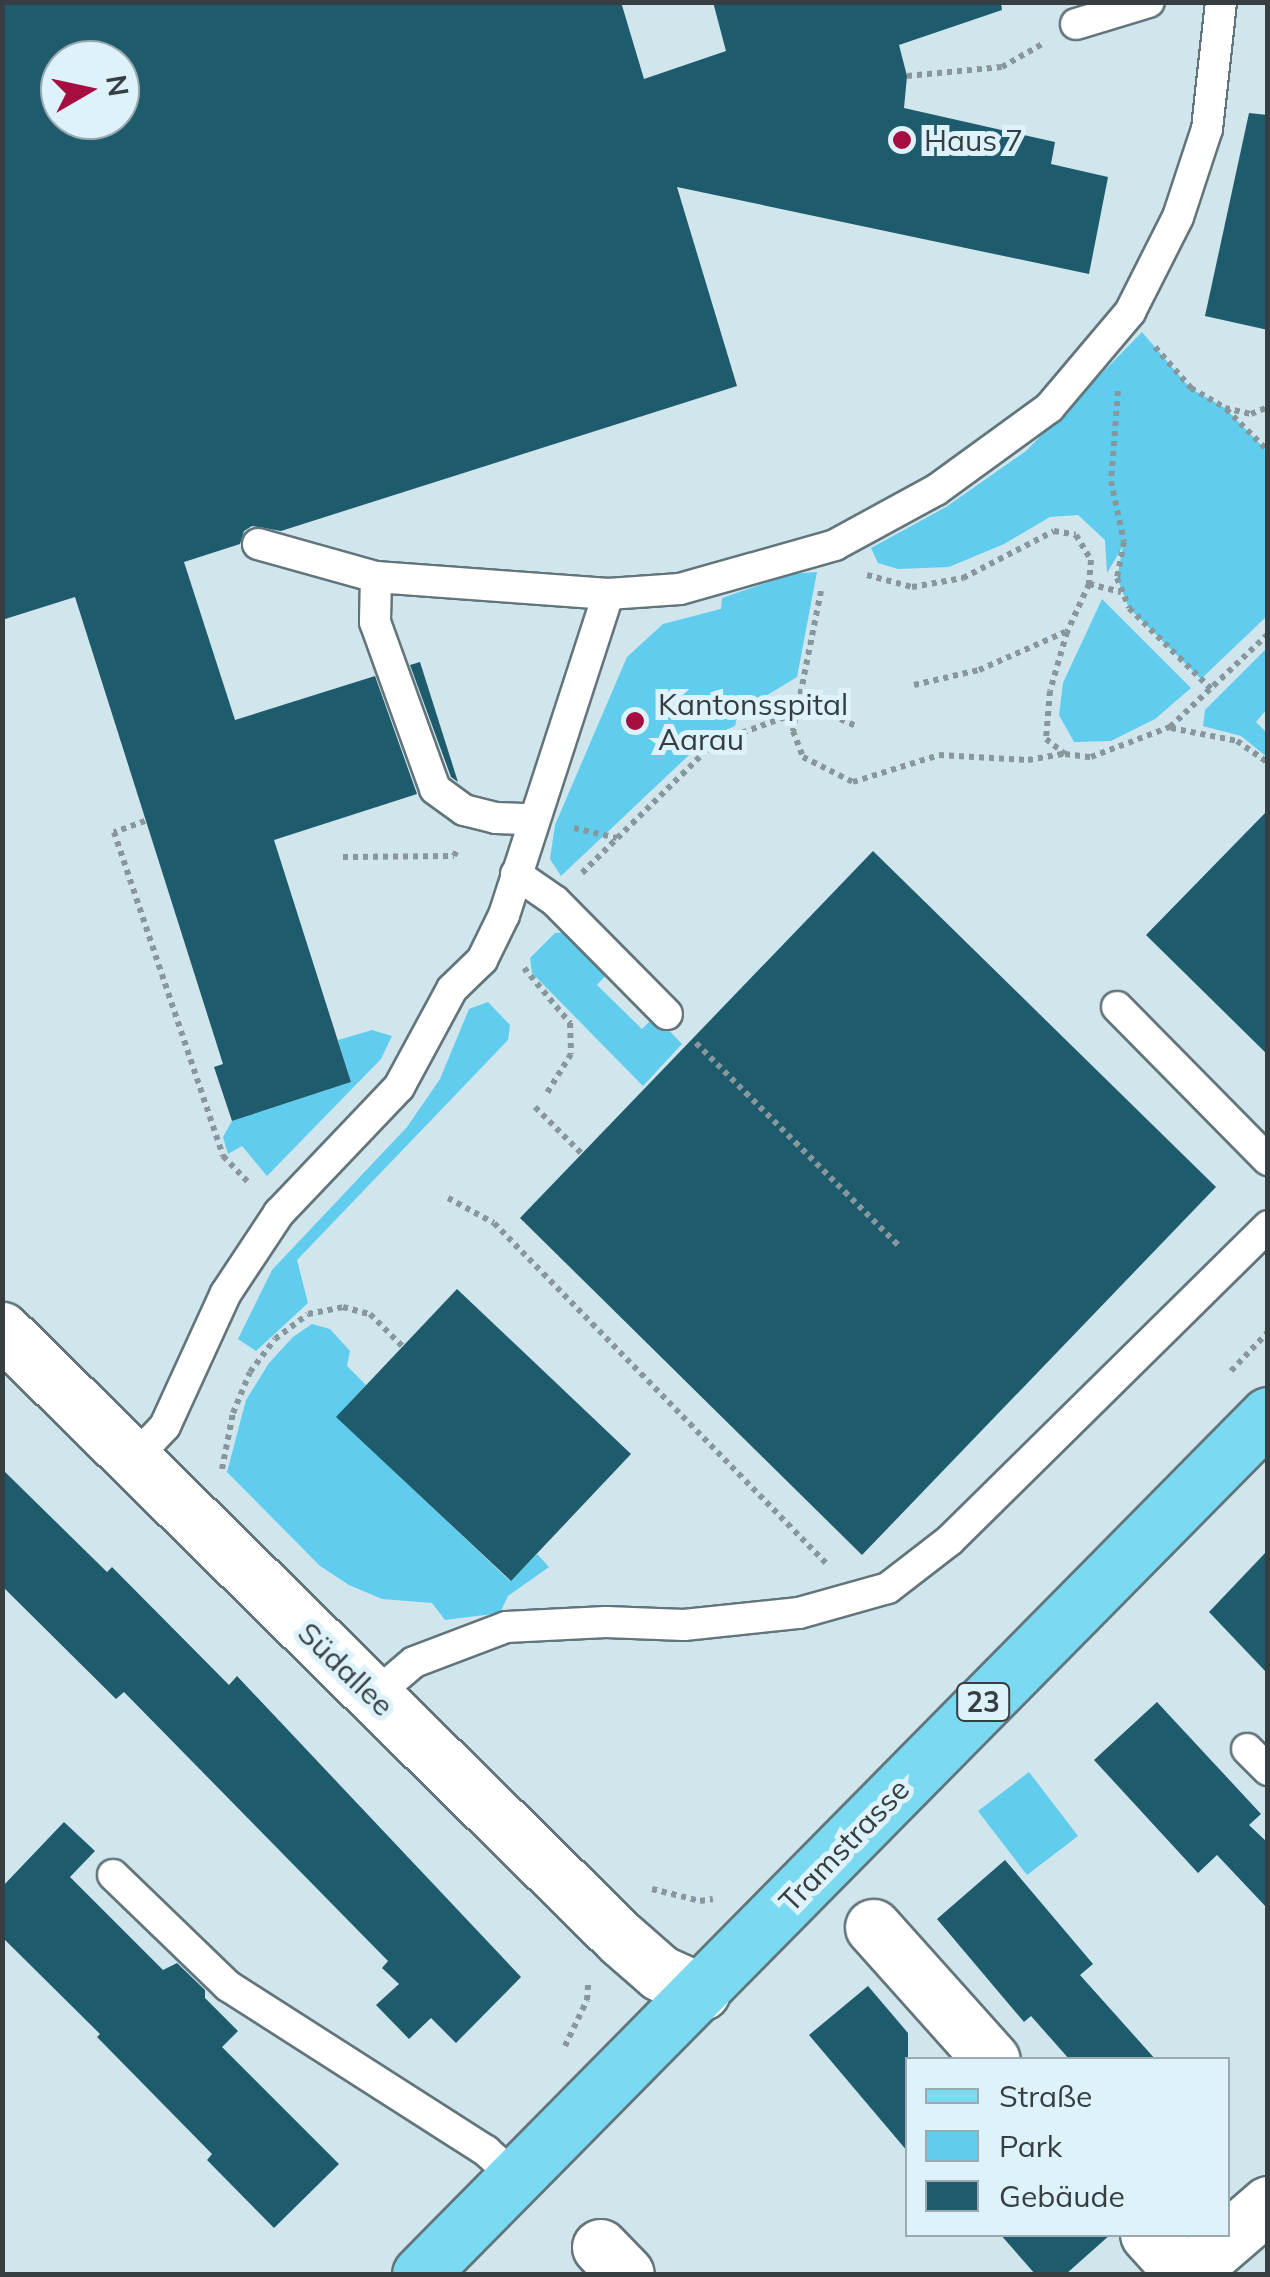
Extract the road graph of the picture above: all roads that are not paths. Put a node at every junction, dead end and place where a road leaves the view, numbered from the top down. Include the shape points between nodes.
1 (1149, 2) edge
2 (1221, 2) edge
3 (1076, 24) road end
4 (258, 544) dead end
5 (376, 577) junction
6 (608, 594) junction
7 (531, 820) junction
8 (516, 874) junction
9 (1117, 1008) dead end
10 (667, 1014) road end
11 (1268, 1160) edge
12 (1268, 1226) edge
13 (2, 1330) edge
14 (1268, 1415) edge
15 (134, 1459) junction
16 (374, 1696) junction
17 (113, 1875) dead end
18 (874, 1927) dead end
19 (702, 1992) junction
20 (989, 2057) edge
21 (515, 2177) junction
22 (1268, 2204) edge
23 (1230, 2236) edge
24 (1151, 2237) edge
25 (1229, 2237) edge
26 (420, 2274) edge
27 (1185, 2274) edge

1 - 3 lane
2 - 6 lane via 1207,129 1178,217 1130,312 1049,408 838,555 680,588
4 - 5 lane
5 - 6 lane
5 - 7 lane via 375,622 435,789 464,810
6 - 7 lane
7 - 8 lane
8 - 10 lane via 555,901
8 - 15 lane via 482,960 452,988 399,1087 280,1213 226,1292 165,1426
9 - 11 lane
12 - 16 lane via 950,1540 888,1588 799,1614 684,1625 506,1627 414,1662
13 - 15 street, Südallee
14 - 19 main road, Tramstrasse / 23
15 - 16 street, Südallee
16 - 19 street, Südallee via 646,1961
17 - 21 lane via 228,1986 486,2150
18 - 20 street
19 - 21 main road, Tramstrasse / 23
21 - 26 main road, Tramstrasse / 23
22 - 23 street
24 - 27 street
25 - 27 street

